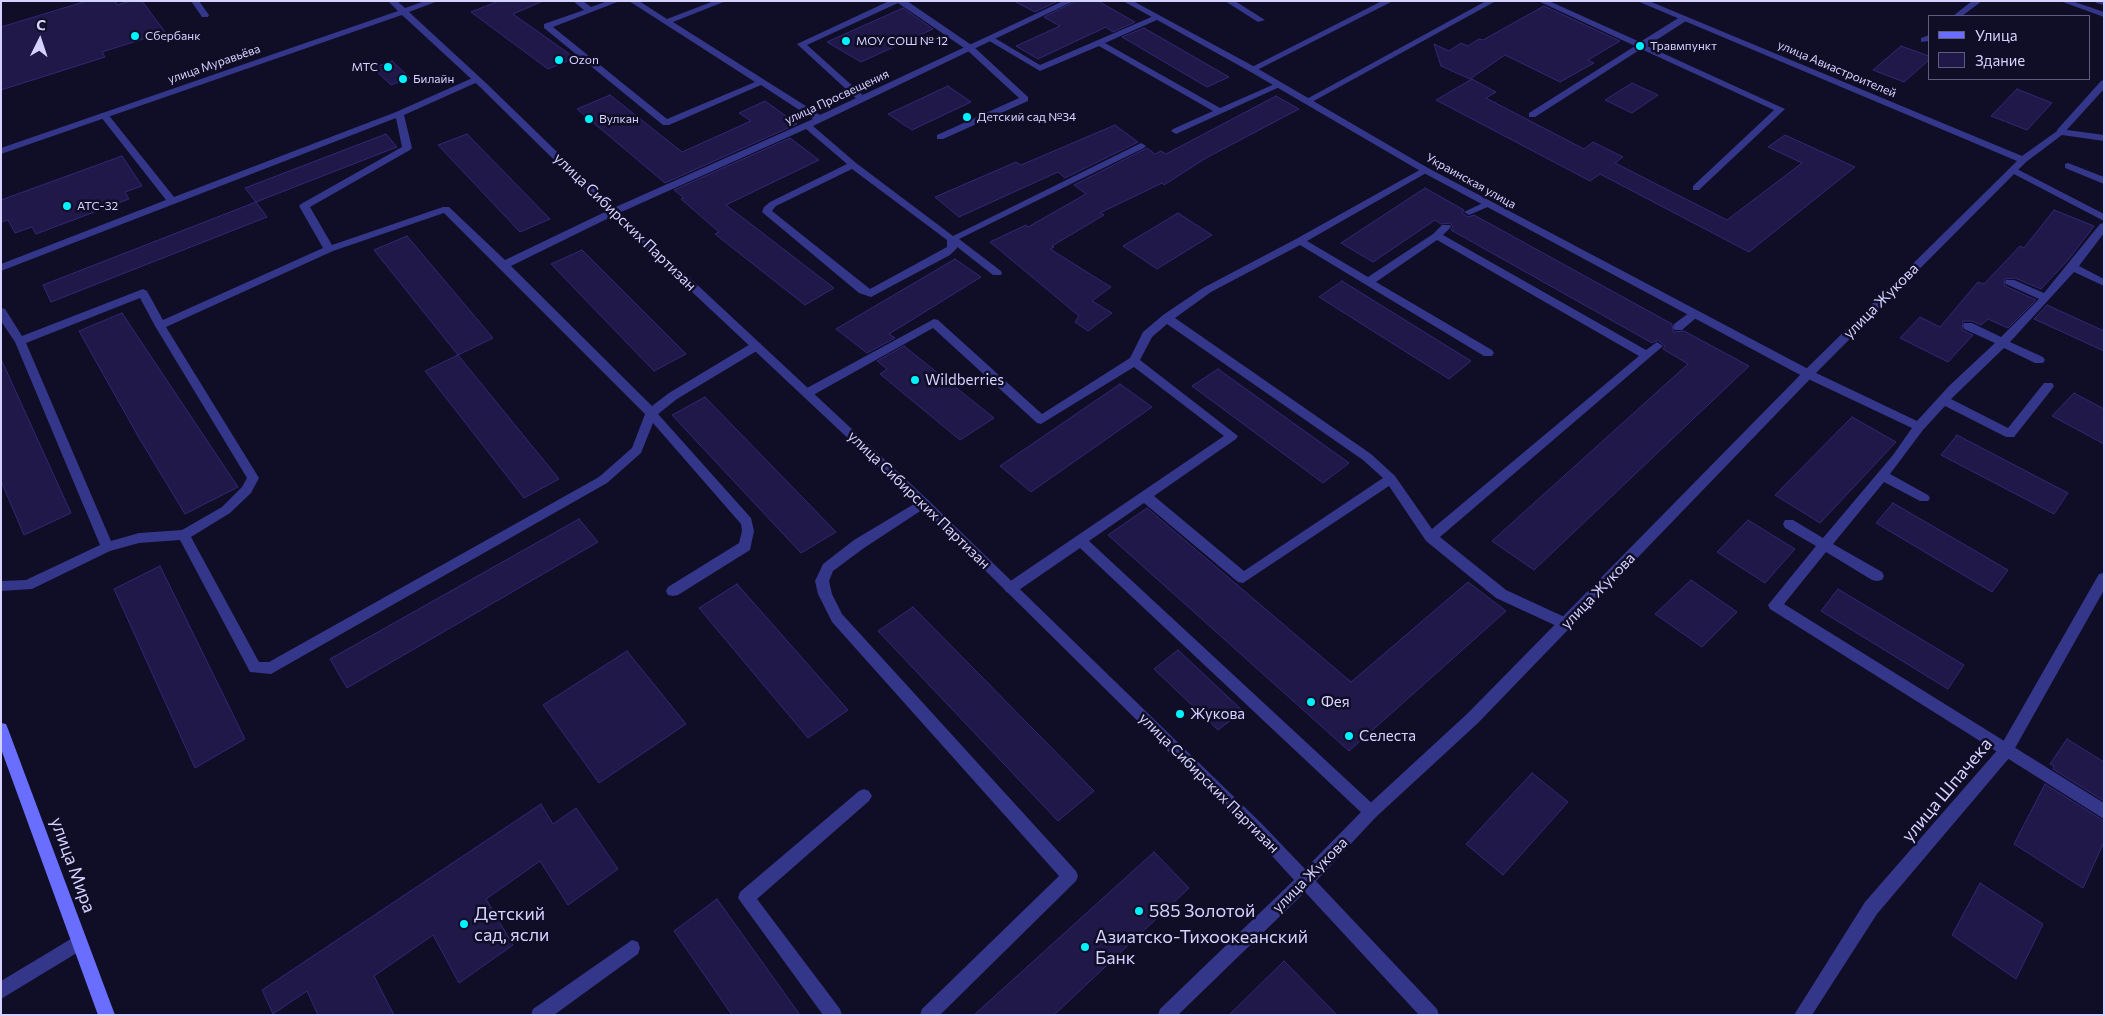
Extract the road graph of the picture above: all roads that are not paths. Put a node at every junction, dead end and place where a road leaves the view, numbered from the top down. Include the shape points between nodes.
1 (195, 1) edge
2 (392, 1) edge
3 (434, 1) edge
4 (577, 1) edge
5 (616, 1) edge
6 (633, 1) edge
7 (722, 1) edge
8 (896, 1) edge
9 (901, 1) edge
10 (1070, 1) edge
11 (1128, 1) edge
12 (1230, 1) edge
13 (1389, 1) edge
14 (1492, 1) edge
15 (1542, 1) edge
16 (1641, 1) edge
17 (1978, 1) edge
18 (2064, 1) edge
19 (2099, 1) edge
20 (2104, 3) edge
21 (590, 10) junction
22 (404, 12) junction
23 (205, 15) dead end
24 (1958, 15) edge
25 (2104, 15) edge
26 (1156, 17) junction
27 (1683, 19) junction
28 (1261, 20) dead end
29 (666, 22) junction
30 (990, 39) junction
31 (1099, 42) junction
32 (1640, 46) junction
33 (970, 48) junction
34 (1252, 68) junction
35 (476, 79) junction
36 (761, 82) junction
37 (2104, 83) edge
38 (1280, 85) junction
39 (862, 99) junction
40 (1307, 101) junction
41 (1220, 112) junction
42 (399, 114) junction
43 (104, 115) junction
44 (1532, 115) dead end
45 (820, 119) junction
46 (807, 125) junction
47 (1176, 131) dead end
48 (2060, 132) junction
49 (940, 137) dead end
50 (2104, 138) edge
51 (1141, 146) dead end
52 (1, 150) edge
53 (2023, 160) junction
54 (852, 165) junction
55 (2068, 166) dead end
56 (1425, 170) junction
57 (2013, 170) junction
58 (2104, 181) edge
59 (1696, 188) dead end
60 (172, 201) junction
61 (1487, 204) junction
62 (612, 212) junction
63 (1469, 212) dead end
64 (2104, 218) edge
65 (2104, 226) edge
66 (1446, 227) dead end
67 (1437, 236) junction
68 (952, 240) junction
69 (1300, 241) junction
70 (329, 249) junction
71 (504, 264) junction
72 (2073, 267) junction
73 (1, 268) edge
74 (997, 273) dead end
75 (1368, 282) junction
76 (2010, 282) dead end
77 (2104, 283) edge
78 (2046, 298) junction
79 (1, 312) edge
80 (1693, 314) junction
81 (1167, 318) junction
82 (160, 326) junction
83 (1968, 326) dead end
84 (1678, 327) dead end
85 (20, 341) junction
86 (2003, 342) junction
87 (756, 346) junction
88 (1657, 346) dead end
89 (1488, 353) dead end
90 (1647, 355) junction
91 (2039, 360) dead end
92 (1134, 361) junction
93 (1808, 374) junction
94 (2048, 386) dead end
95 (811, 391) dead end
96 (1944, 400) junction
97 (651, 413) junction
98 (1919, 428) junction
99 (1883, 476) junction
100 (1391, 479) junction
101 (1145, 496) junction
102 (1924, 498) dead end
103 (924, 503) junction
104 (1789, 524) dead end
105 (184, 535) junction
106 (1431, 537) junction
107 (1080, 540) junction
108 (1825, 545) junction
109 (107, 547) junction
110 (1877, 576) dead end
111 (2104, 578) edge
112 (1, 586) edge
113 (1011, 588) junction
114 (673, 591) dead end
115 (1566, 624) junction
116 (1, 729) edge
117 (864, 796) dead end
118 (1371, 812) junction
119 (2104, 812) edge
120 (1305, 880) junction
121 (79, 942) junction
122 (632, 948) dead end
123 (1, 991) edge
124 (106, 1015) edge
125 (539, 1015) edge
126 (834, 1015) edge
127 (928, 1015) edge
128 (1166, 1015) edge
129 (1431, 1015) edge
130 (1802, 1015) edge

1 - 23 street
2 - 22 street, улица Сибирских Партизан
3 - 22 street, улица Муравьёва
4 - 21 street
5 - 21 street
6 - 29 street
7 - 29 street
8 - 39 street via 801,44
9 - 33 street
10 - 30 street, улица Просвещения
11 - 26 street, Украинская улица
12 - 28 street
13 - 34 street
14 - 40 street
15 - 32 street
16 - 27 street, улица Авиастроителей
17 - 24 street
18 - 25 street
19 - 20 street
21 - 36 street via 547,26 666,123
22 - 35 street, улица Сибирских Партизан
22 - 43 street, улица Муравьёва
26 - 31 street
26 - 34 street, Украинская улица
27 - 32 street
27 - 53 street, улица Авиастроителей
29 - 36 street
30 - 31 street via 1040,68
30 - 33 street, улица Просвещения
31 - 41 street
32 - 44 street
32 - 59 street via 1780,109
33 - 39 street, улица Просвещения
33 - 49 street via 1025,99
34 - 38 street, Украинская улица
35 - 42 street
35 - 62 street, улица Сибирских Партизан
36 - 45 street
37 - 48 street, улица Жукова
38 - 40 street, Украинская улица
38 - 41 street
39 - 45 street, улица Просвещения
40 - 56 street, Украинская улица
41 - 47 street
42 - 60 street
42 - 70 street via 408,148 304,206
43 - 52 street, улица Муравьёва
43 - 60 street
45 - 46 street, улица Просвещения
46 - 54 street
46 - 62 street, улица Просвещения
48 - 50 street
48 - 53 street, улица Жукова
51 - 68 street
53 - 57 street, улица Жукова
54 - 68 street
54 - 68 street via 774,204 767,212 863,291 871,293 946,254 952,248
55 - 58 street
56 - 61 street, Украинская улица
56 - 69 street
57 - 64 street
57 - 93 street, улица Жукова
60 - 73 street
61 - 63 street
61 - 80 street, Украинская улица
62 - 71 street, улица Просвещения
62 - 87 street, улица Сибирских Партизан
65 - 72 street
66 - 67 street
67 - 75 street
67 - 90 street
68 - 74 street
69 - 75 street
69 - 81 street via 1206,290
70 - 71 street via 446,209
70 - 82 street
71 - 97 street
72 - 77 street
72 - 78 street
75 - 89 street
76 - 78 street
78 - 86 street
79 - 85 street
80 - 84 street
80 - 93 street, Украинская улица
81 - 92 street via 1147,335
81 - 100 street via 1367,457
82 - 85 street via 143,293
82 - 105 street via 253,478 247,490 226,510
83 - 86 street
85 - 109 street
86 - 91 street
86 - 96 street
87 - 97 street
87 - 103 street, улица Сибирских Партизан
88 - 90 street
90 - 106 street
92 - 95 street via 1041,420 934,323
92 - 101 street via 1232,436
93 - 98 street, Украинская улица
93 - 115 street, улица Жукова
94 - 96 street via 2010,434
96 - 98 street
97 - 105 street via 636,450 603,480 271,668 256,668
97 - 114 street via 747,522 744,546
98 - 99 street
99 - 102 street
99 - 108 street
100 - 101 street via 1243,578
100 - 106 street
101 - 107 street
103 - 113 street, улица Сибирских Партизан
103 - 127 street via 828,568 822,581 825,594 837,618 1070,876
104 - 108 street
105 - 109 street via 139,538
106 - 115 street via 1501,594
107 - 113 street
107 - 118 street
108 - 110 street
108 - 119 street via 1775,605
109 - 112 street via 27,585
111 - 130 street, улица Шпачека via 2005,752 1871,908
113 - 120 street, улица Сибирских Партизан
115 - 118 street, улица Жукова via 1473,718
116 - 121 main road, улица Мира
117 - 126 street via 746,898
118 - 120 street, улица Жукова
120 - 128 street, улица Жукова
120 - 129 street, улица Сибирских Партизан
121 - 123 street
121 - 124 main road, улица Мира
122 - 125 street

